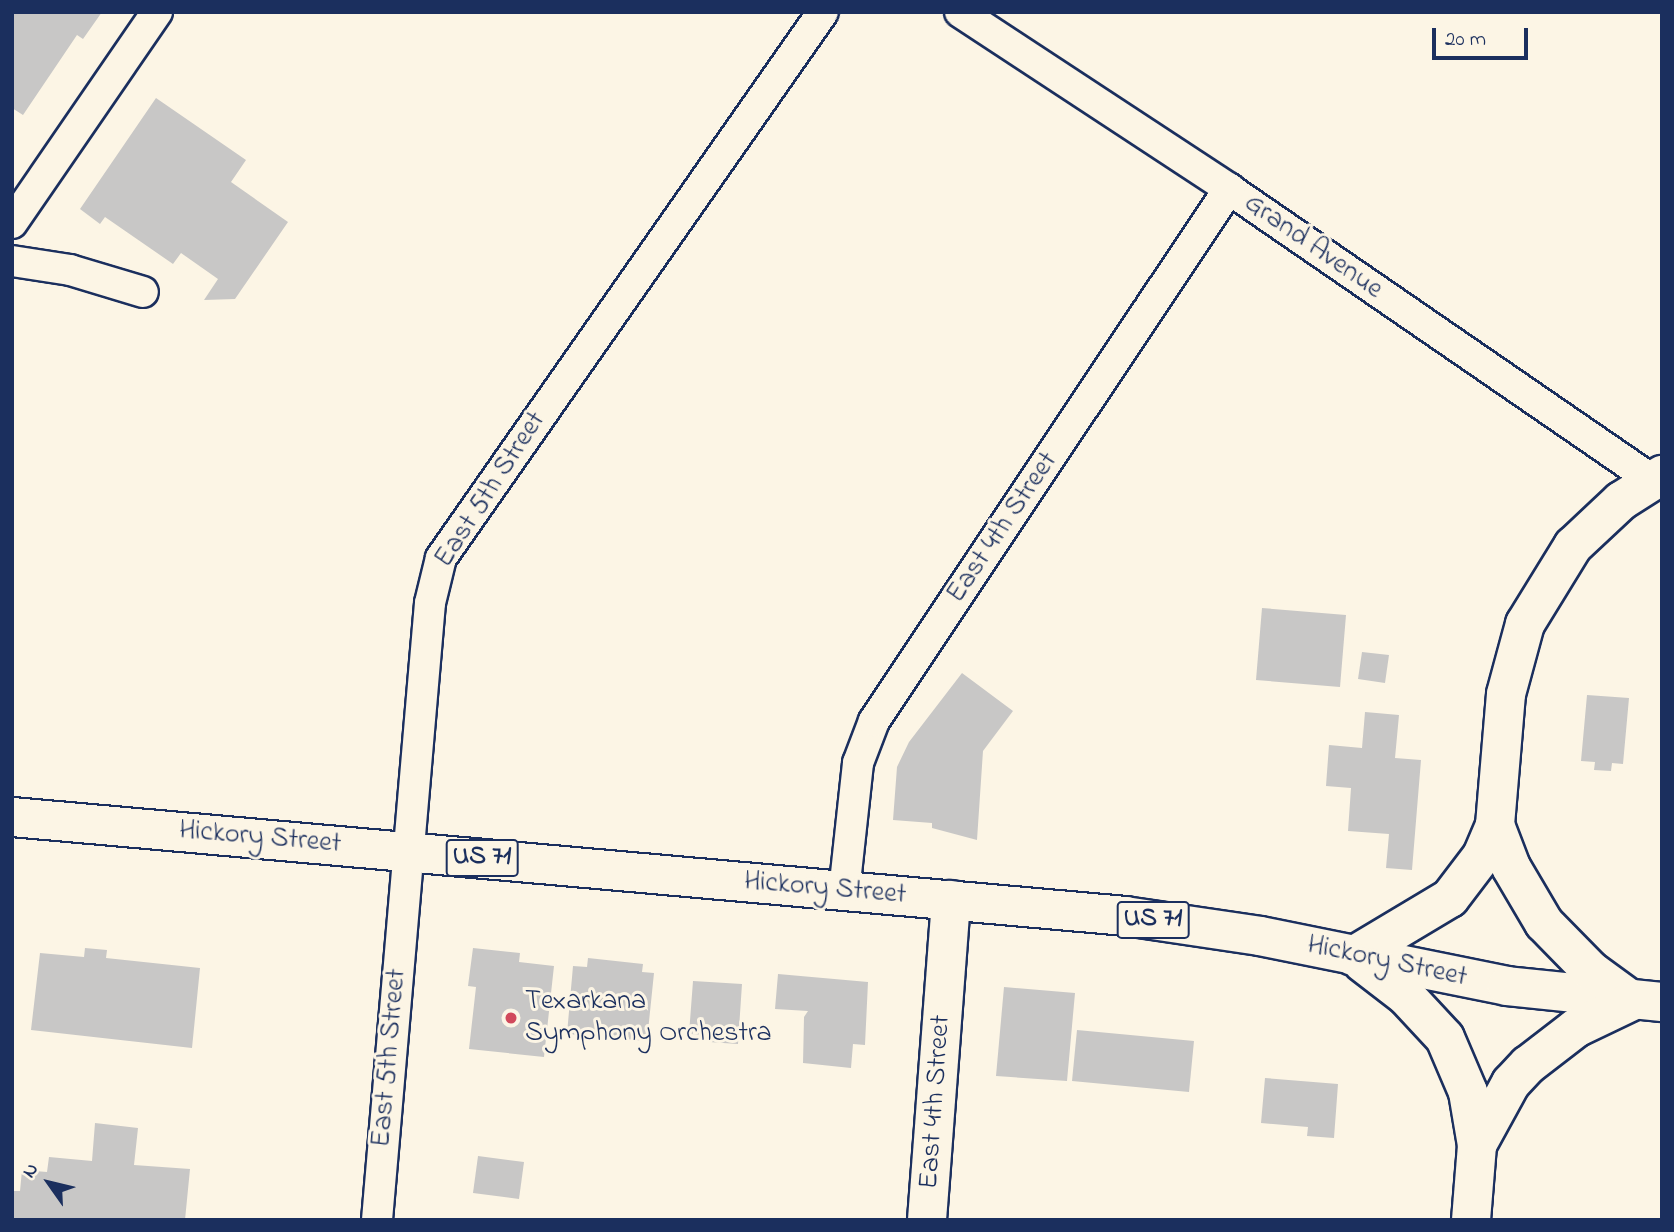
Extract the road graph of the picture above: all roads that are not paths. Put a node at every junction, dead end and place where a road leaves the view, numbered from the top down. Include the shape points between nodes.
1 (157, 12) edge
2 (823, 12) edge
3 (960, 12) edge
4 (1229, 189) junction
5 (12, 223) edge
6 (12, 261) edge
7 (143, 292) dead end
8 (1657, 478) edge
9 (12, 817) edge
10 (1495, 825) junction
11 (406, 851) junction
12 (844, 892) junction
13 (951, 900) junction
14 (1353, 956) junction
15 (1647, 1001) edge
16 (1477, 1145) junction
17 (377, 1220) edge
18 (927, 1220) edge
19 (1471, 1220) edge

1 - 5 street
2 - 11 street, East 5th Street via 441,558 430,603
3 - 4 street, Grand Avenue
4 - 8 street, Grand Avenue
4 - 12 street, East 4th Street via 869,730 858,762
6 - 7 street via 70,270
8 - 10 main road via 1597,520 1573,546 1525,624 1506,694
9 - 11 main road, Hickory Street / US 71
10 - 14 main road via 1482,856 1450,898
10 - 15 main road via 1511,867 1544,923 1590,970
11 - 12 main road, Hickory Street / US 71
11 - 17 street, East 5th Street
12 - 13 main road, Hickory Street / US 71
13 - 14 main road, Hickory Street / US 71 via 1186,924
13 - 18 main road, East 4th Street
14 - 15 main road, Hickory Street / US 71 via 1507,986
14 - 16 main road via 1406,996 1445,1038 1468,1093
15 - 16 main road via 1576,1028 1528,1065 1511,1083
16 - 19 main road

